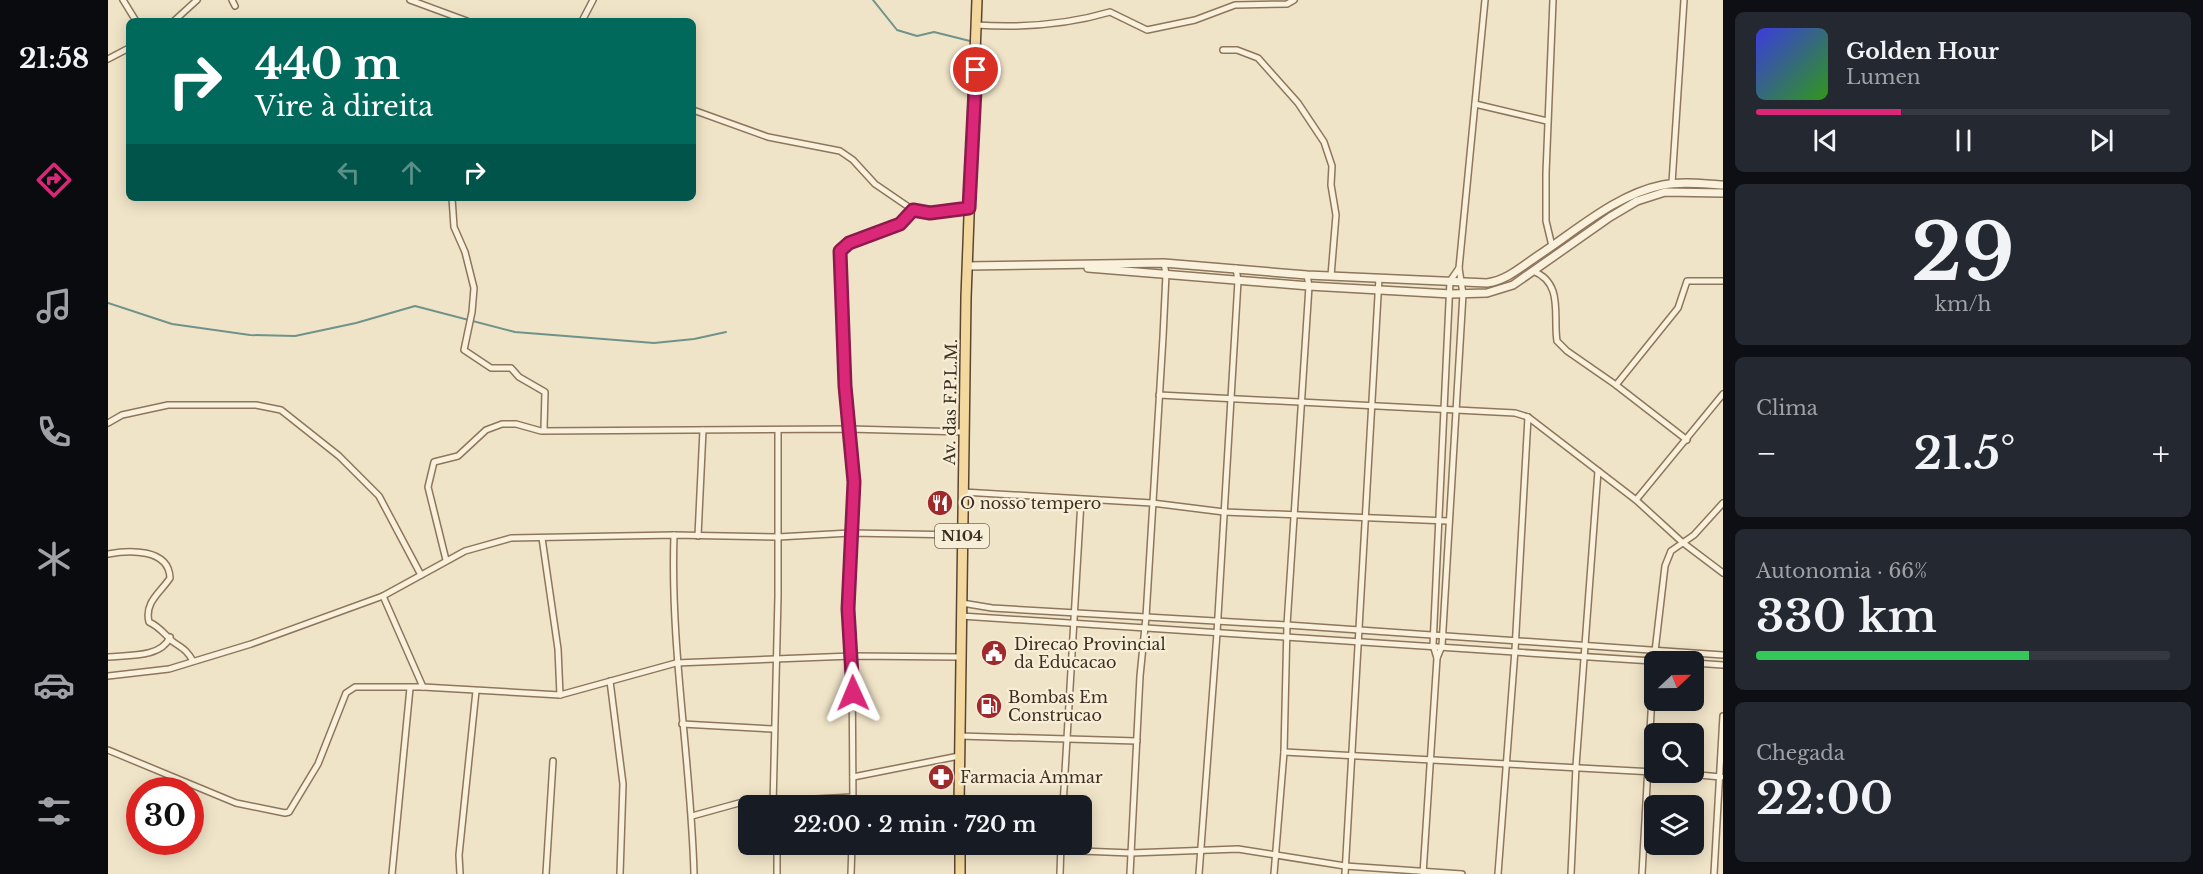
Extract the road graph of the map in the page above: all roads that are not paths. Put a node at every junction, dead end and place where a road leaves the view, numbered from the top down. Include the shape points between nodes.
1 (123, 0) edge
2 (197, 0) edge
3 (410, 0) edge
4 (593, 0) edge
5 (976, 0) edge
6 (1294, 0) edge
7 (1485, 0) edge
8 (1553, 0) edge
9 (1684, 0) edge
10 (134, 18) edge
11 (177, 18) edge
12 (458, 18) edge
13 (584, 18) edge
14 (976, 25) junction
15 (126, 50) edge
16 (1223, 50) dead end
17 (108, 59) edge
18 (1475, 104) junction
19 (696, 111) edge
20 (1547, 121) junction
21 (1672, 183) junction
22 (1723, 185) edge
23 (1723, 193) edge
24 (452, 201) edge
25 (969, 208) junction
26 (913, 210) junction
27 (1552, 246) junction
28 (1164, 263) junction
29 (967, 266) junction
30 (1074, 266) junction
31 (1236, 268) junction
32 (1459, 268) junction
33 (1533, 271) junction
34 (1166, 274) junction
35 (1307, 275) junction
36 (1331, 276) junction
37 (1379, 278) junction
38 (1238, 281) junction
39 (1450, 281) junction
40 (1723, 281) edge
41 (1462, 282) junction
42 (1309, 286) junction
43 (1379, 289) junction
44 (1451, 294) junction
45 (1463, 294) junction
46 (1616, 385) junction
47 (1723, 394) edge
48 (1159, 395) junction
49 (1231, 400) junction
50 (1300, 404) junction
51 (1372, 407) junction
52 (1455, 408) junction
53 (1445, 411) junction
54 (1528, 417) junction
55 (108, 423) edge
56 (544, 429) junction
57 (849, 429) junction
58 (703, 430) junction
59 (778, 431) junction
60 (965, 432) junction
61 (1687, 440) junction
62 (1598, 471) junction
63 (963, 492) junction
64 (1635, 500) junction
65 (1081, 501) junction
66 (1152, 503) junction
67 (1723, 503) edge
68 (1224, 512) junction
69 (1294, 514) junction
70 (1364, 518) junction
71 (1440, 521) junction
72 (1448, 521) junction
73 (850, 533) junction
74 (674, 535) junction
75 (962, 535) junction
76 (698, 536) junction
77 (778, 537) junction
78 (542, 538) junction
79 (1682, 542) junction
80 (108, 554) edge
81 (447, 560) junction
82 (1723, 573) edge
83 (421, 575) junction
84 (383, 596) junction
85 (960, 602) junction
86 (1075, 612) junction
87 (960, 616) junction
88 (1146, 618) junction
89 (1218, 621) junction
90 (1074, 624) junction
91 (1287, 625) junction
92 (1145, 629) junction
93 (1359, 631) junction
94 (1217, 633) junction
95 (1287, 636) junction
96 (1434, 636) junction
97 (1442, 636) junction
98 (170, 637) junction
99 (1358, 640) junction
100 (1516, 640) junction
101 (1433, 645) junction
102 (1586, 645) junction
103 (1442, 646) junction
104 (1515, 650) junction
105 (1654, 650) junction
106 (1586, 655) junction
107 (1723, 655) edge
108 (852, 656) junction
109 (108, 657) edge
110 (960, 657) junction
111 (777, 658) junction
112 (1437, 658) junction
113 (1644, 659) edge
114 (194, 662) junction
115 (676, 663) junction
116 (1704, 664) edge
117 (1723, 665) edge
118 (108, 676) edge
119 (610, 681) junction
120 (423, 687) junction
121 (410, 688) junction
122 (476, 691) junction
123 (560, 695) junction
124 (1723, 716) edge
125 (682, 724) junction
126 (773, 729) junction
127 (958, 736) junction
128 (1065, 739) junction
129 (1137, 741) junction
130 (108, 750) edge
131 (1284, 752) junction
132 (1353, 755) junction
133 (958, 756) junction
134 (1431, 760) junction
135 (553, 761) dead end
136 (1506, 763) junction
137 (1576, 766) junction
138 (1644, 771) edge
139 (1704, 775) edge
140 (853, 777) junction
141 (1722, 777) edge
142 (1650, 783) edge
143 (773, 795) edge
144 (853, 795) edge
145 (960, 795) edge
146 (1063, 795) edge
147 (738, 803) edge
148 (692, 816) junction
149 (1092, 850) edge
150 (1200, 852) junction
151 (1131, 853) junction
152 (777, 855) edge
153 (852, 855) edge
154 (960, 855) edge
155 (1061, 855) edge
156 (1276, 856) junction
157 (1345, 866) junction
158 (1423, 872) edge
159 (392, 874) edge
160 (460, 874) edge
161 (546, 874) edge
162 (620, 874) edge
163 (694, 874) edge
164 (777, 874) edge
165 (851, 874) edge
166 (960, 874) edge
167 (1060, 874) edge
168 (1130, 874) edge
169 (1199, 874) edge
170 (1274, 874) edge
171 (1344, 874) edge
172 (1462, 874) edge
173 (1498, 874) edge
174 (1571, 874) edge
175 (1642, 874) edge
176 (1714, 874) edge

1 - 10 street
2 - 11 street
3 - 12 street
4 - 13 street
5 - 14 main road, Av. das F.P.L.M. / N104
6 - 14 street via 1287,4 1235,5 1195,20 1147,30 1110,12 1080,21 1031,26
7 - 18 street
8 - 20 street
9 - 21 street
14 - 25 main road, Av. das F.P.L.M. / N104
15 - 17 street
16 - 36 street via 1237,50 1258,58 1298,103 1324,142 1332,166 1336,215
18 - 20 street
18 - 32 street
19 - 26 street via 768,137 840,151 875,184
20 - 27 street via 1546,221
21 - 22 street
21 - 27 street via 1626,198
23 - 33 street via 1665,192 1637,201
24 - 56 street via 454,227 474,288 464,350 485,366 511,368 545,392
25 - 26 street via 930,213
25 - 29 main road, Av. das F.P.L.M. / N104
26 - 57 street via 900,224 849,243 840,251
27 - 41 street via 1497,282
28 - 30 street
28 - 31 street
28 - 34 street
29 - 30 street
29 - 60 main road, Av. das F.P.L.M. / N104
30 - 34 street
31 - 35 street
31 - 38 street
32 - 39 street
32 - 41 street
33 - 45 street via 1499,290
33 - 46 street via 1549,282 1555,297 1557,341
34 - 38 street
34 - 48 street
35 - 36 street
35 - 42 street
36 - 37 street
37 - 39 street
37 - 43 street
38 - 42 street
38 - 49 street
39 - 41 street
39 - 44 street
40 - 46 street via 1688,281 1678,308
41 - 45 street
42 - 43 street
42 - 50 street
43 - 44 street
43 - 51 street
44 - 45 street
44 - 53 street
45 - 52 street
46 - 61 street
47 - 61 street
48 - 49 street
48 - 66 street
49 - 50 street
49 - 68 street
50 - 51 street
50 - 69 street via 1301,442
51 - 53 street
51 - 70 street
52 - 53 street
52 - 54 street
52 - 72 street
53 - 71 street
54 - 62 street
54 - 100 street
55 - 83 street via 122,415 168,405 256,405 281,410 339,456 379,496
56 - 58 street
56 - 81 street via 502,424 486,430 458,456 434,462 428,487
57 - 59 street
57 - 60 street
57 - 73 street via 854,482
58 - 59 street
58 - 76 street
59 - 77 street
60 - 63 main road, Av. das F.P.L.M. / N104
61 - 64 street
62 - 64 street
62 - 102 street
63 - 65 street
63 - 75 main road, Av. das F.P.L.M. / N104
64 - 79 street
65 - 66 street
65 - 86 street
66 - 68 street
66 - 88 street
67 - 79 street via 1695,535
68 - 69 street
68 - 89 street
69 - 70 street
69 - 91 street
70 - 71 street
70 - 93 street
71 - 72 street
71 - 96 street
72 - 97 street
73 - 75 street
73 - 77 street
73 - 108 street via 848,609
74 - 76 street
74 - 78 street
74 - 115 street
75 - 85 main road, Av. das F.P.L.M. / N104
76 - 77 street
77 - 111 street
78 - 81 street via 511,538
78 - 123 street via 558,649
79 - 82 street
79 - 105 street via 1671,551 1665,566
80 - 98 street via 141,551 157,556 168,568 170,578 155,594 147,615 149,622
81 - 83 street
83 - 84 street
84 - 114 street
84 - 120 street
85 - 86 street via 992,608
85 - 87 main road, Av. das F.P.L.M. / N104
86 - 88 street
86 - 90 street
87 - 90 street
87 - 110 main road, Av. das F.P.L.M. / N104
88 - 89 street
88 - 92 street
89 - 91 street
89 - 94 street
90 - 92 street
90 - 128 street
91 - 93 street
91 - 95 street
92 - 94 street
92 - 129 street
93 - 96 street
93 - 99 street
94 - 95 street
94 - 150 street
95 - 99 street
95 - 131 street
96 - 97 street
96 - 101 street
97 - 100 street
97 - 103 street
98 - 109 street via 155,652
98 - 114 street via 184,647
99 - 101 street
99 - 132 street
100 - 102 street
100 - 104 street
101 - 103 street
101 - 112 street
102 - 105 street
102 - 106 street
103 - 104 street
103 - 112 street
104 - 106 street
104 - 136 street
105 - 107 street
106 - 113 street
106 - 137 street
108 - 110 street
108 - 111 street
108 - 140 street
110 - 127 main road, Av. das F.P.L.M. / N104
111 - 115 street
111 - 126 street
112 - 134 street
114 - 118 street
115 - 119 street
115 - 125 street
116 - 117 street
119 - 123 street
119 - 162 street via 623,784
120 - 121 street
120 - 122 street
121 - 130 street via 355,687 346,693 318,764 285,813 236,803
121 - 159 street
122 - 123 street
122 - 160 street
124 - 141 street
125 - 126 street
125 - 148 street
126 - 143 street
127 - 128 street
127 - 133 main road, Av. das F.P.L.M. / N104
128 - 129 street
128 - 146 street
129 - 151 street
131 - 132 street
131 - 156 street
132 - 134 street
132 - 157 street
133 - 140 street
133 - 145 main road, Av. das F.P.L.M. / N104
134 - 136 street
134 - 158 street
135 - 161 street
136 - 137 street
136 - 173 street
137 - 138 street
137 - 174 street
139 - 141 street
140 - 144 street
141 - 176 street
142 - 175 street
147 - 148 street
148 - 163 street
149 - 151 street
150 - 151 street
150 - 156 street via 1238,849
150 - 169 street
151 - 168 street
152 - 164 street
153 - 165 street
154 - 166 main road
155 - 167 street
156 - 157 street
156 - 170 street
157 - 158 street
157 - 171 street
158 - 172 street

